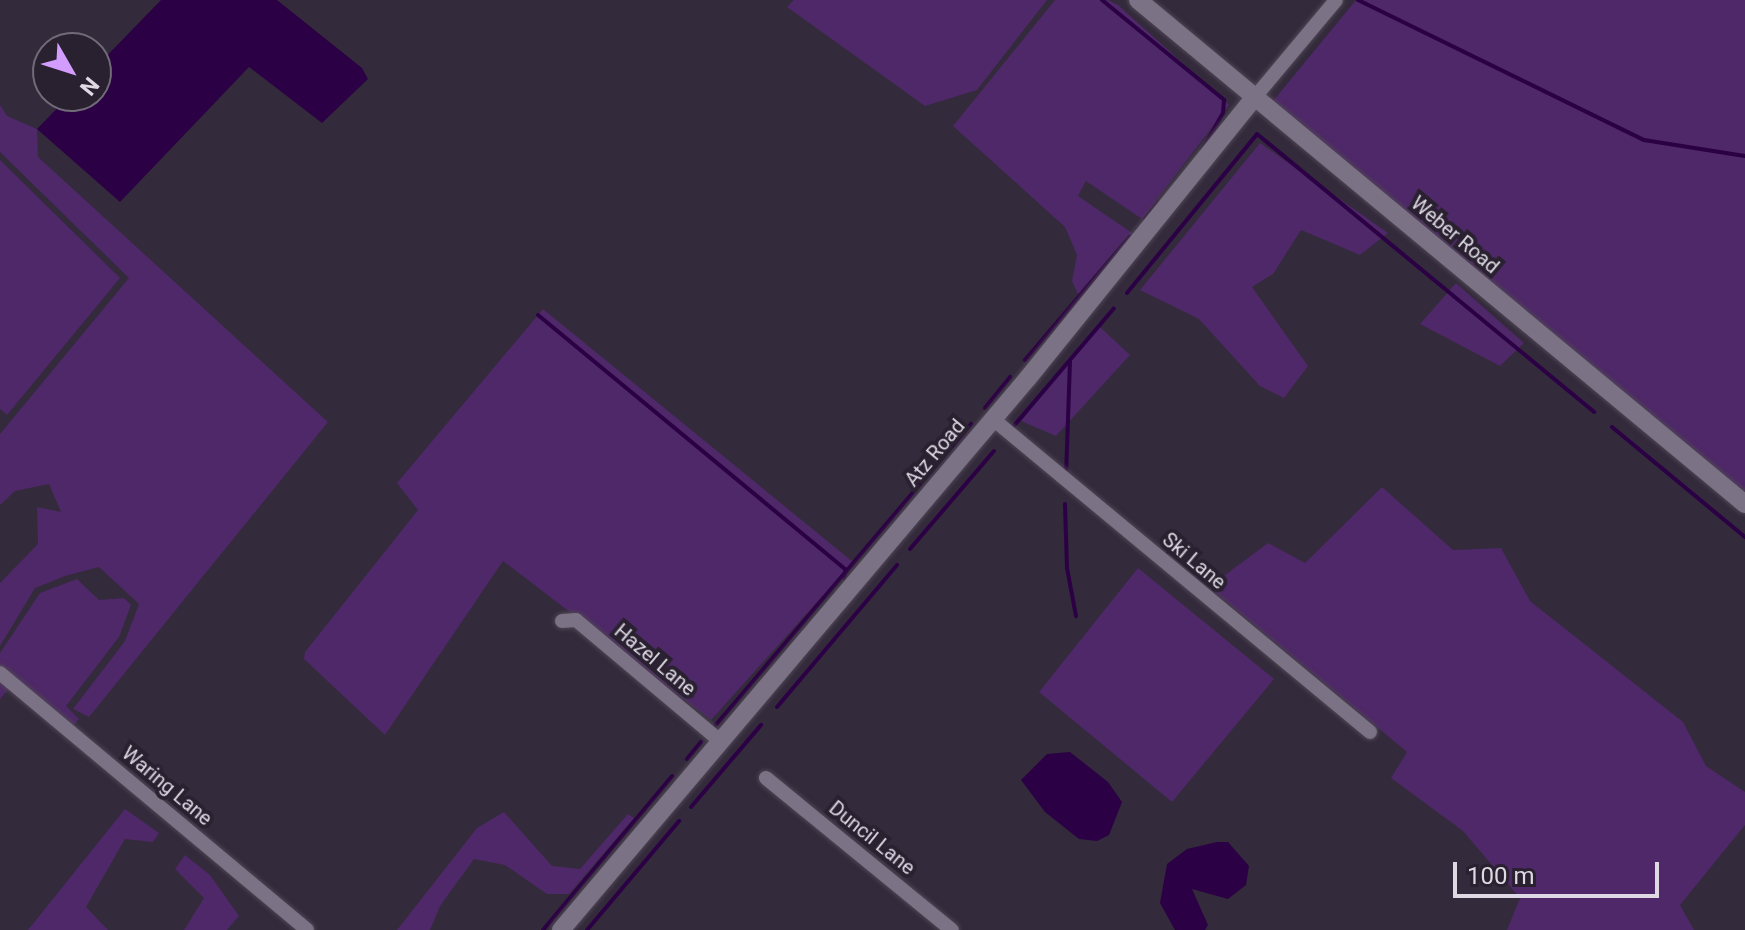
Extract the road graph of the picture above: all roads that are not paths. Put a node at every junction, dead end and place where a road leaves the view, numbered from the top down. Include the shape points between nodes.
1 (1138, 0) edge
2 (1336, 0) edge
3 (1255, 97) junction
4 (993, 419) junction
5 (1745, 504) edge
6 (562, 621) dead end
7 (0, 673) edge
8 (1370, 732) dead end
9 (720, 741) junction
10 (766, 778) dead end
11 (307, 930) edge
12 (561, 930) edge
13 (952, 930) edge

1 - 3 street, Weber Road
2 - 3 street, Atz Road
3 - 4 street, Atz Road
3 - 5 street, Weber Road
4 - 8 street, Ski Lane
4 - 9 street, Atz Road
6 - 9 street, Hazel Lane via 576,620
7 - 11 street, Waring Lane
9 - 12 street, Atz Road
10 - 13 street, Duncil Lane

